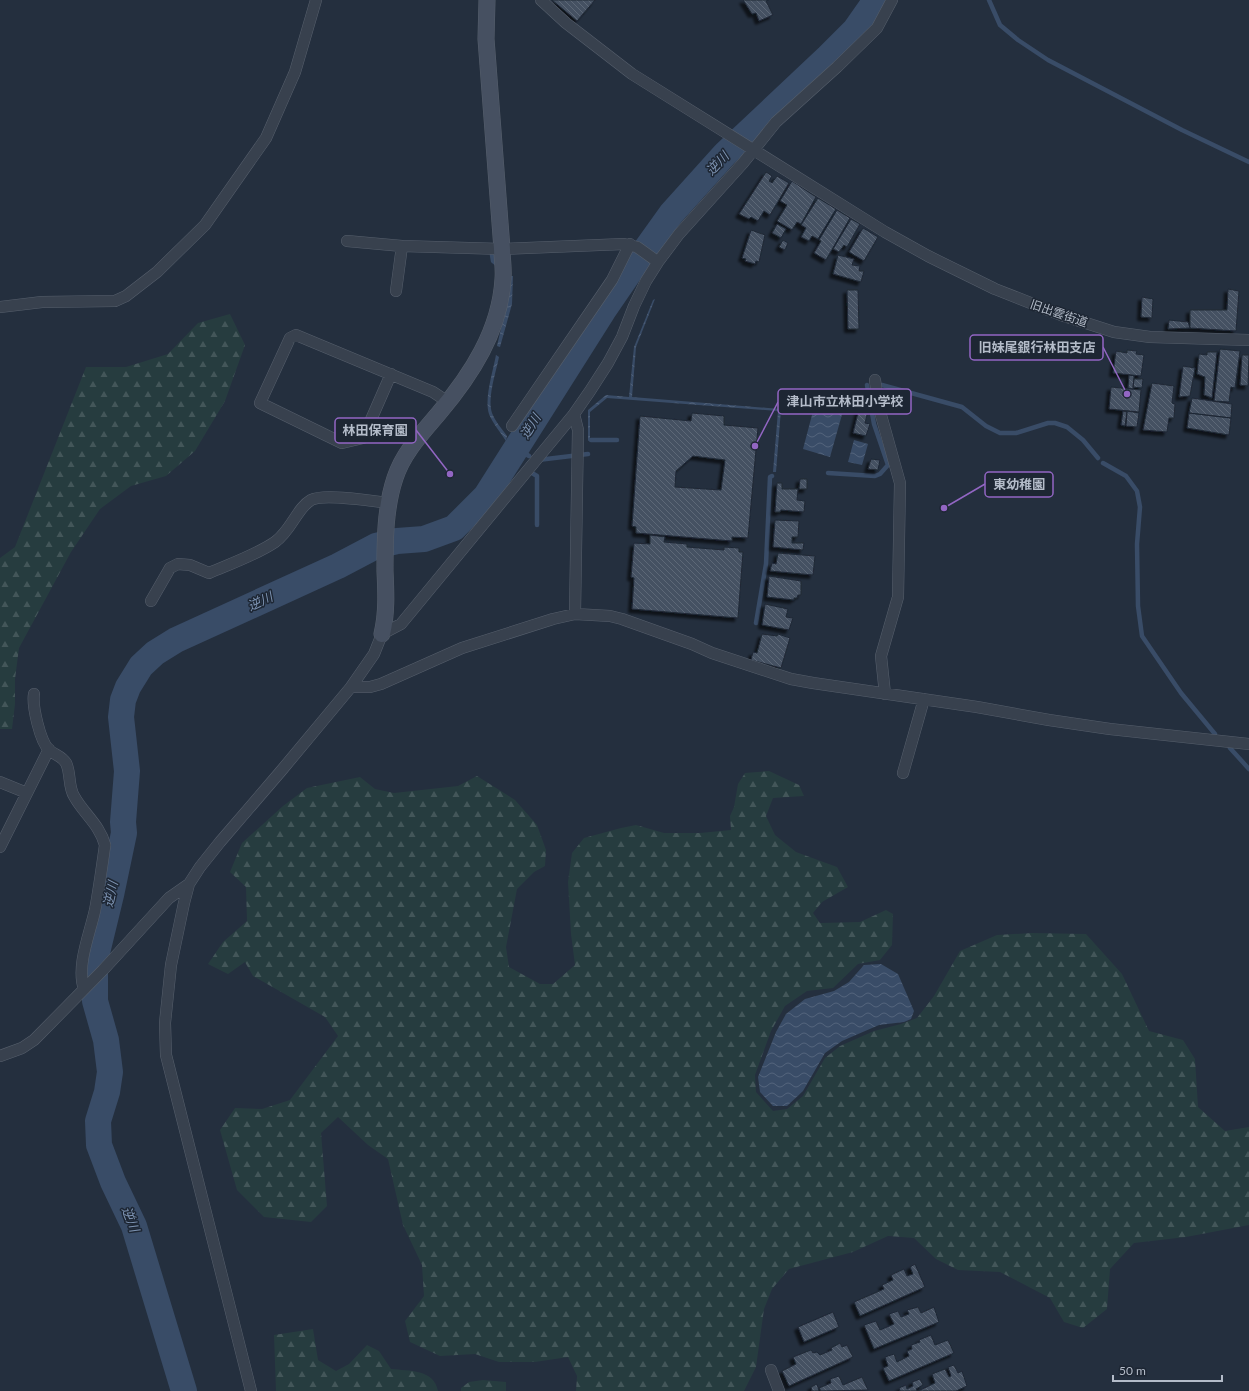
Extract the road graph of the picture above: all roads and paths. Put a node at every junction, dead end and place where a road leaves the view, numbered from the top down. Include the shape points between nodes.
1 (316, 0) edge
2 (487, 0) edge
3 (541, 0) edge
4 (892, 0) edge
5 (750, 148) junction
6 (347, 241) dead end
7 (402, 246) junction
8 (634, 246) junction
9 (502, 249) junction
10 (658, 262) junction
11 (396, 291) dead end
12 (0, 307) edge
13 (1249, 340) edge
14 (390, 374) junction
15 (875, 380) dead end
16 (448, 402) junction
17 (574, 414) junction
18 (512, 426) dead end
19 (388, 503) junction
20 (151, 601) dead end
21 (575, 614) junction
22 (382, 634) junction
23 (351, 687) junction
24 (34, 694) dead end
25 (885, 694) junction
26 (924, 699) junction
27 (1249, 744) edge
28 (49, 749) junction
29 (903, 773) dead end
30 (0, 782) edge
31 (27, 793) junction
32 (0, 847) edge
33 (189, 884) junction
34 (86, 987) junction
35 (0, 1056) edge
36 (771, 1370) dead end
37 (251, 1391) edge
38 (779, 1391) edge

1 - 12 street via 296,72 266,138 205,225 189,241 139,287 115,301 42,302
2 - 9 street via 486,40
3 - 5 street, 旧出雲街道 via 566,23 632,74
4 - 5 street via 877,28
5 - 10 street via 743,163 679,234
5 - 13 street, 旧出雲街道 via 928,256 995,289 1061,315 1114,332 1150,337
6 - 7 street
7 - 9 street
7 - 11 street
8 - 9 street
8 - 10 street
8 - 18 street
9 - 16 street via 503,279 494,326 468,375
10 - 17 street via 643,287 608,363
14 - 14 street via 363,438 342,443 260,403 290,338 296,335
14 - 16 street via 433,392
15 - 25 street via 879,408 900,483 898,597 881,656
16 - 19 street via 406,455 395,476
17 - 21 street via 578,430
17 - 22 street via 401,624
19 - 20 street via 324,497 312,500 276,542 257,552 209,573 190,565 178,564 170,568
19 - 22 street via 386,604
21 - 23 street via 462,648 380,684
21 - 25 street via 622,619 791,679
22 - 23 street via 374,654
23 - 33 street via 220,842
24 - 28 street via 33,701 42,736
25 - 26 street
26 - 27 street via 1050,720
26 - 29 street
28 - 31 street
28 - 34 street via 66,764 70,788 103,836 105,845 82,968 82,983
30 - 31 street
31 - 32 street
33 - 34 street via 169,898
33 - 37 street via 171,965 164,1023 166,1055
34 - 35 street via 34,1040 22,1048
36 - 38 street

